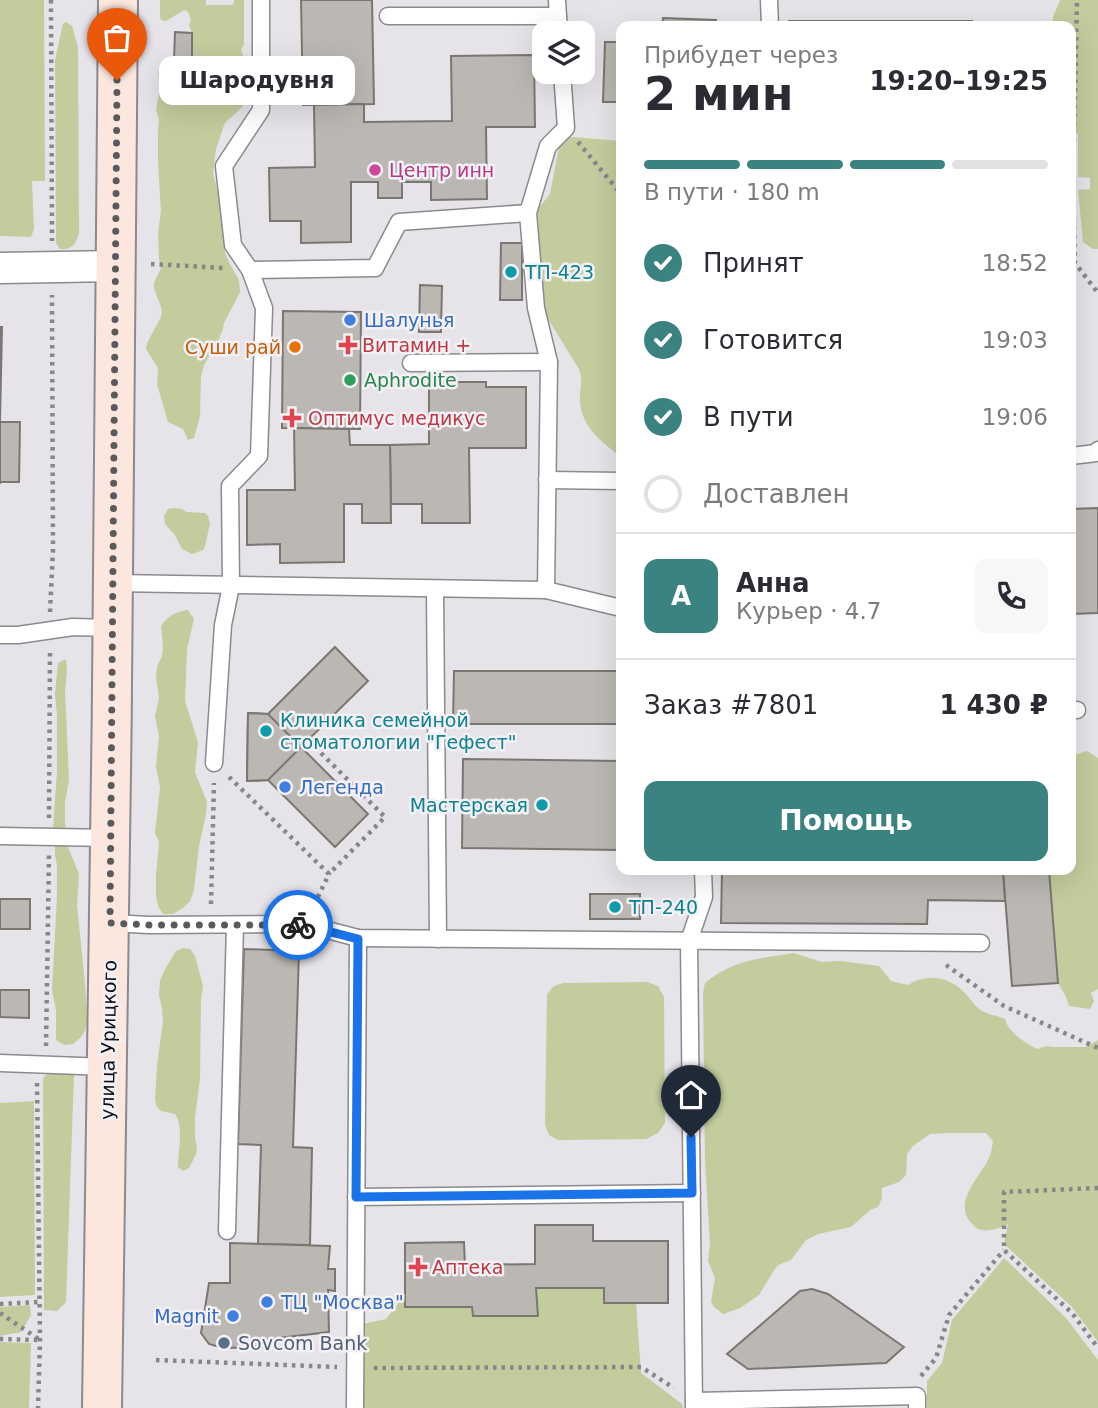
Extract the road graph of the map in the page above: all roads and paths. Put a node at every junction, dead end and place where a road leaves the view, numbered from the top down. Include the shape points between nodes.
1 (51, 0) edge
2 (118, 0) edge
3 (261, 0) edge
4 (769, 0) edge
5 (1077, 0) edge
6 (558, 8) edge
7 (388, 16) dead end
8 (770, 21) edge
9 (1076, 37) edge
10 (563, 84) edge
11 (566, 128) junction
12 (616, 188) edge
13 (528, 214) junction
14 (1076, 264) edge
15 (133, 265) junction
16 (52, 267) junction
17 (0, 268) edge
18 (250, 270) junction
19 (1098, 293) edge
20 (549, 362) junction
21 (411, 363) dead end
22 (1097, 452) edge
23 (1076, 455) edge
24 (547, 480) junction
25 (616, 481) edge
26 (113, 583) junction
27 (231, 586) junction
28 (435, 590) junction
29 (546, 590) junction
30 (616, 607) edge
31 (111, 628) junction
32 (50, 630) junction
33 (0, 635) edge
34 (321, 753) dead end
35 (214, 763) junction
36 (0, 835) edge
37 (49, 837) junction
38 (111, 838) junction
39 (329, 874) junction
40 (703, 875) edge
41 (110, 923) junction
42 (211, 925) junction
43 (235, 925) junction
44 (304, 925) junction
45 (358, 939) junction
46 (438, 939) junction
47 (689, 941) junction
48 (914, 943) junction
49 (981, 943) dead end
50 (1098, 1048) edge
51 (0, 1063) edge
52 (46, 1065) junction
53 (108, 1067) junction
54 (1098, 1188) edge
55 (692, 1193) junction
56 (356, 1197) junction
57 (227, 1231) dead end
58 (1004, 1250) junction
59 (39, 1302) junction
60 (0, 1304) edge
61 (0, 1313) edge
62 (0, 1339) edge
63 (40, 1340) junction
64 (1098, 1348) edge
65 (156, 1360) dead end
66 (355, 1368) junction
67 (917, 1402) edge
68 (694, 1405) edge
69 (38, 1408) edge
70 (102, 1408) edge
71 (355, 1408) edge

1 - 16 path
2 - 15 main road, улица Урицкого
3 - 18 lane via 261,110 224,166 233,245
4 - 8 lane
5 - 9 path
6 - 7 lane
10 - 11 lane
11 - 12 path
11 - 13 lane via 548,146
13 - 18 lane via 399,222 374,268
13 - 20 lane via 536,308
14 - 19 path
15 - 16 street
15 - 18 path
15 - 26 main road, улица Урицкого
16 - 17 street
16 - 32 path
18 - 27 lane via 264,308 259,456 230,486
20 - 21 lane
20 - 24 lane
22 - 23 lane
24 - 25 lane
24 - 29 lane
26 - 27 lane
26 - 31 main road, улица Урицкого
27 - 28 lane
27 - 35 lane via 223,625
28 - 29 lane
28 - 46 lane
29 - 30 lane
31 - 32 lane
31 - 38 main road, улица Урицкого
32 - 33 lane
32 - 37 path
34 - 39 path via 385,817
35 - 39 path
35 - 42 path
36 - 37 lane
37 - 38 lane
37 - 52 path
38 - 41 main road, улица Урицкого
39 - 44 path
40 - 47 lane via 704,897
41 - 42 lane
41 - 53 main road, улица Урицкого
42 - 43 lane
43 - 44 lane
43 - 57 lane
44 - 45 lane
45 - 46 lane
45 - 56 lane
46 - 47 lane
47 - 48 lane
47 - 55 lane
48 - 49 lane
48 - 50 path via 1004,1006
51 - 52 lane
52 - 53 lane
52 - 59 path via 37,1076
53 - 70 main road, улица Урицкого
54 - 58 path via 1004,1192
55 - 56 lane
55 - 68 lane
56 - 66 lane
58 - 64 path via 1072,1313
58 - 67 path via 949,1314 936,1358 921,1374
59 - 60 path
59 - 63 path
61 - 63 path
62 - 63 path
63 - 69 path
65 - 66 path
66 - 68 path via 641,1367
66 - 71 lane
67 - 68 lane

